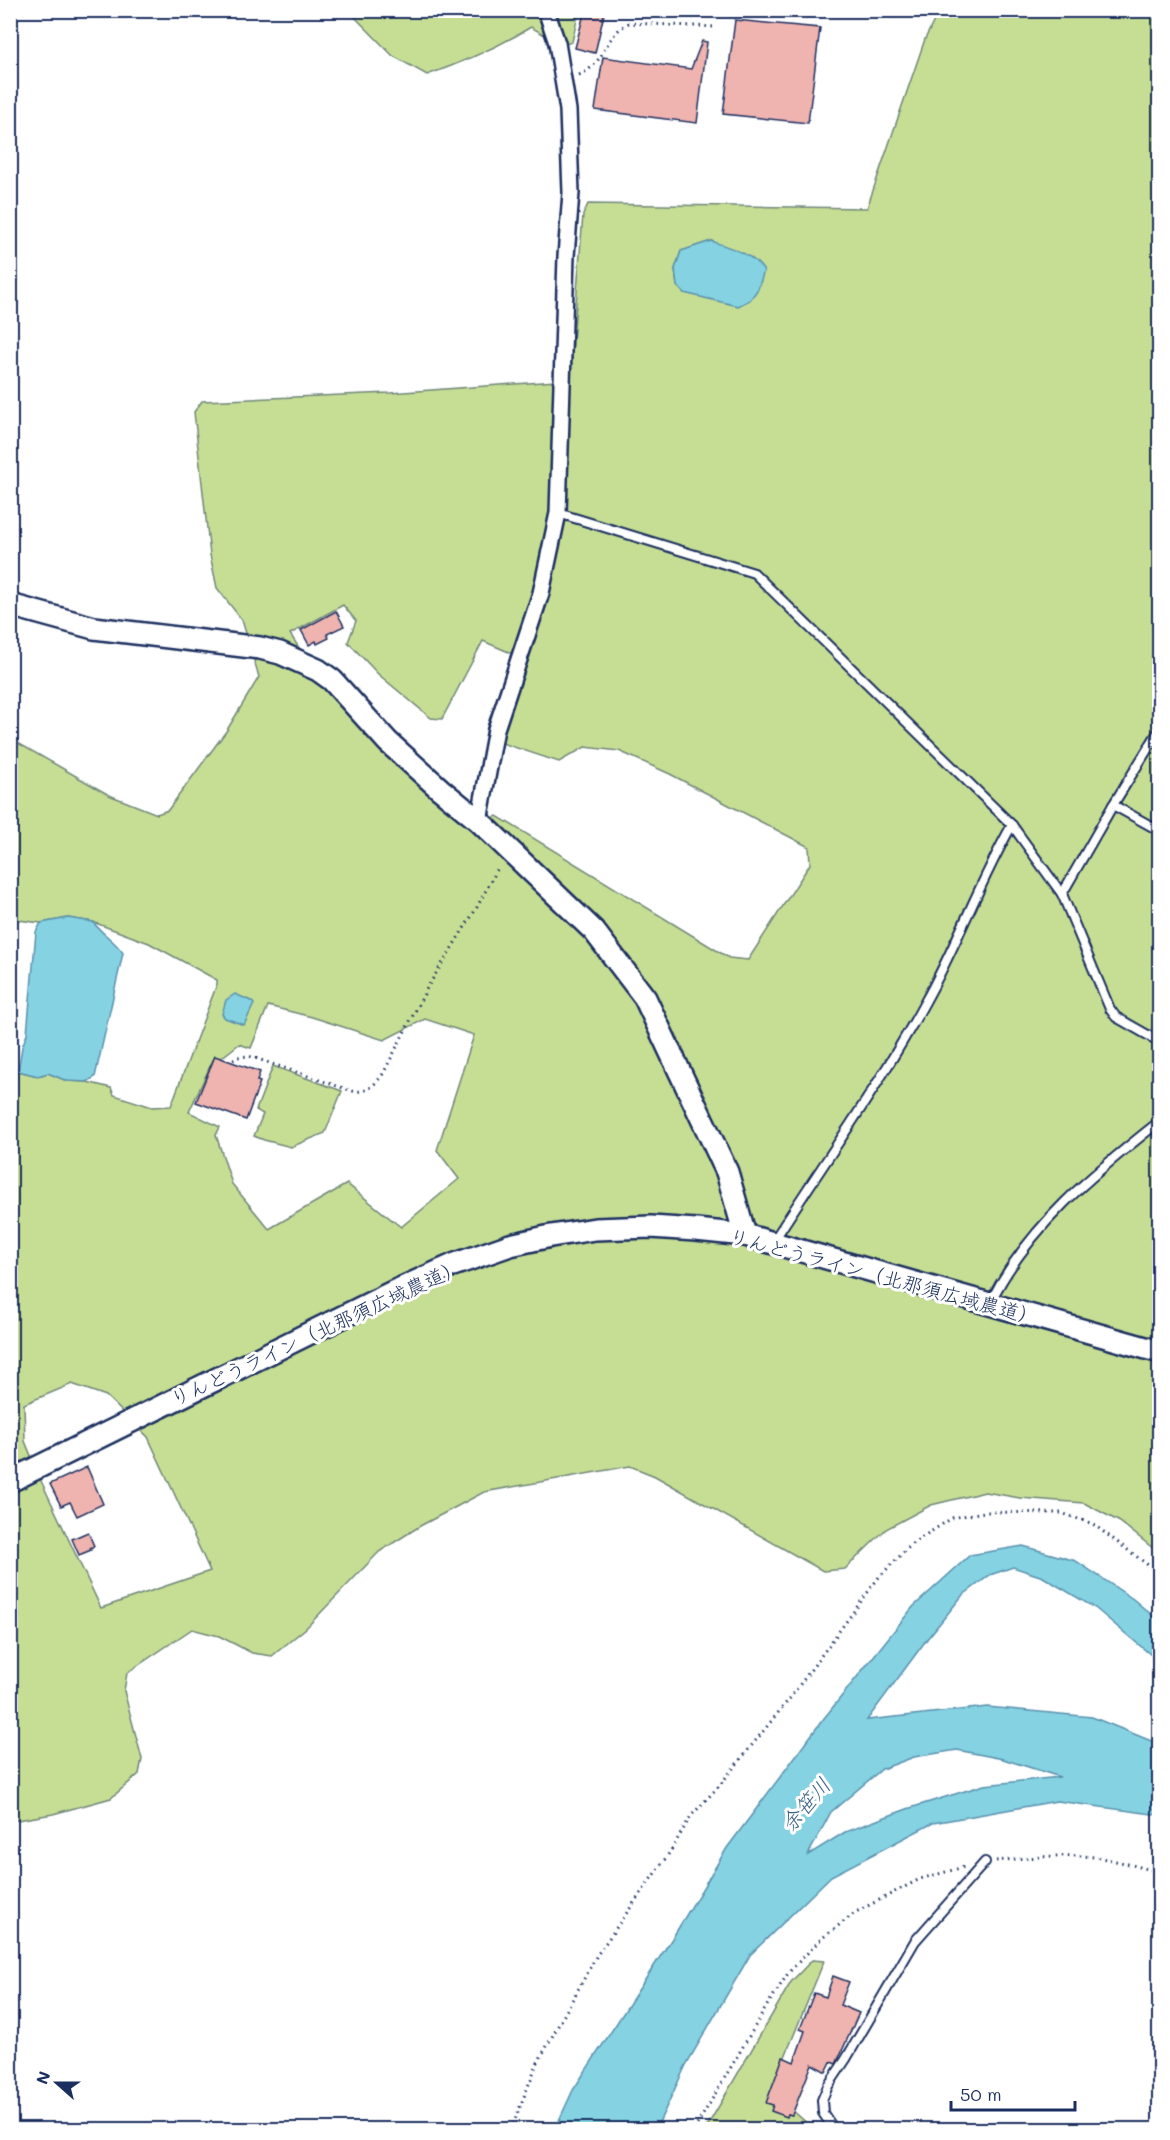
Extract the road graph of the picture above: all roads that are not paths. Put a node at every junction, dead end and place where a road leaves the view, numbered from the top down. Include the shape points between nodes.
1 (546, 10) edge
2 (558, 513) junction
3 (10, 605) edge
4 (1160, 729) edge
5 (1113, 805) junction
6 (479, 821) junction
7 (1012, 825) junction
8 (1160, 831) edge
9 (1062, 894) junction
10 (1160, 1029) edge
11 (1156, 1041) edge
12 (1160, 1121) edge
13 (745, 1235) junction
14 (772, 1243) junction
15 (989, 1304) junction
16 (1160, 1352) edge
17 (10, 1480) edge
18 (985, 1862) road end
19 (836, 2130) edge

1 - 2 street via 557,43 568,110 571,194
2 - 6 street via 541,593 496,729
2 - 7 lane via 754,573
3 - 6 street via 94,628 260,648 318,670 349,696 388,742
4 - 5 lane
5 - 8 lane
5 - 9 lane
6 - 13 street via 594,931 645,998 727,1172
7 - 9 lane
7 - 14 lane via 924,1005 865,1104
9 - 11 lane via 1110,1009 1116,1017
10 - 11 lane
12 - 15 lane via 1092,1175 1029,1241 1003,1276
13 - 14 street, りんどうライン（北那須広域農道）
13 - 17 street, りんどうライン（北那須広域農道） via 651,1227 595,1229 499,1249 453,1264
14 - 15 street, りんどうライン（北那須広域農道）
15 - 16 street, りんどうライン（北那須広域農道）
18 - 19 lane via 915,1941 828,2086 822,2100 823,2113

